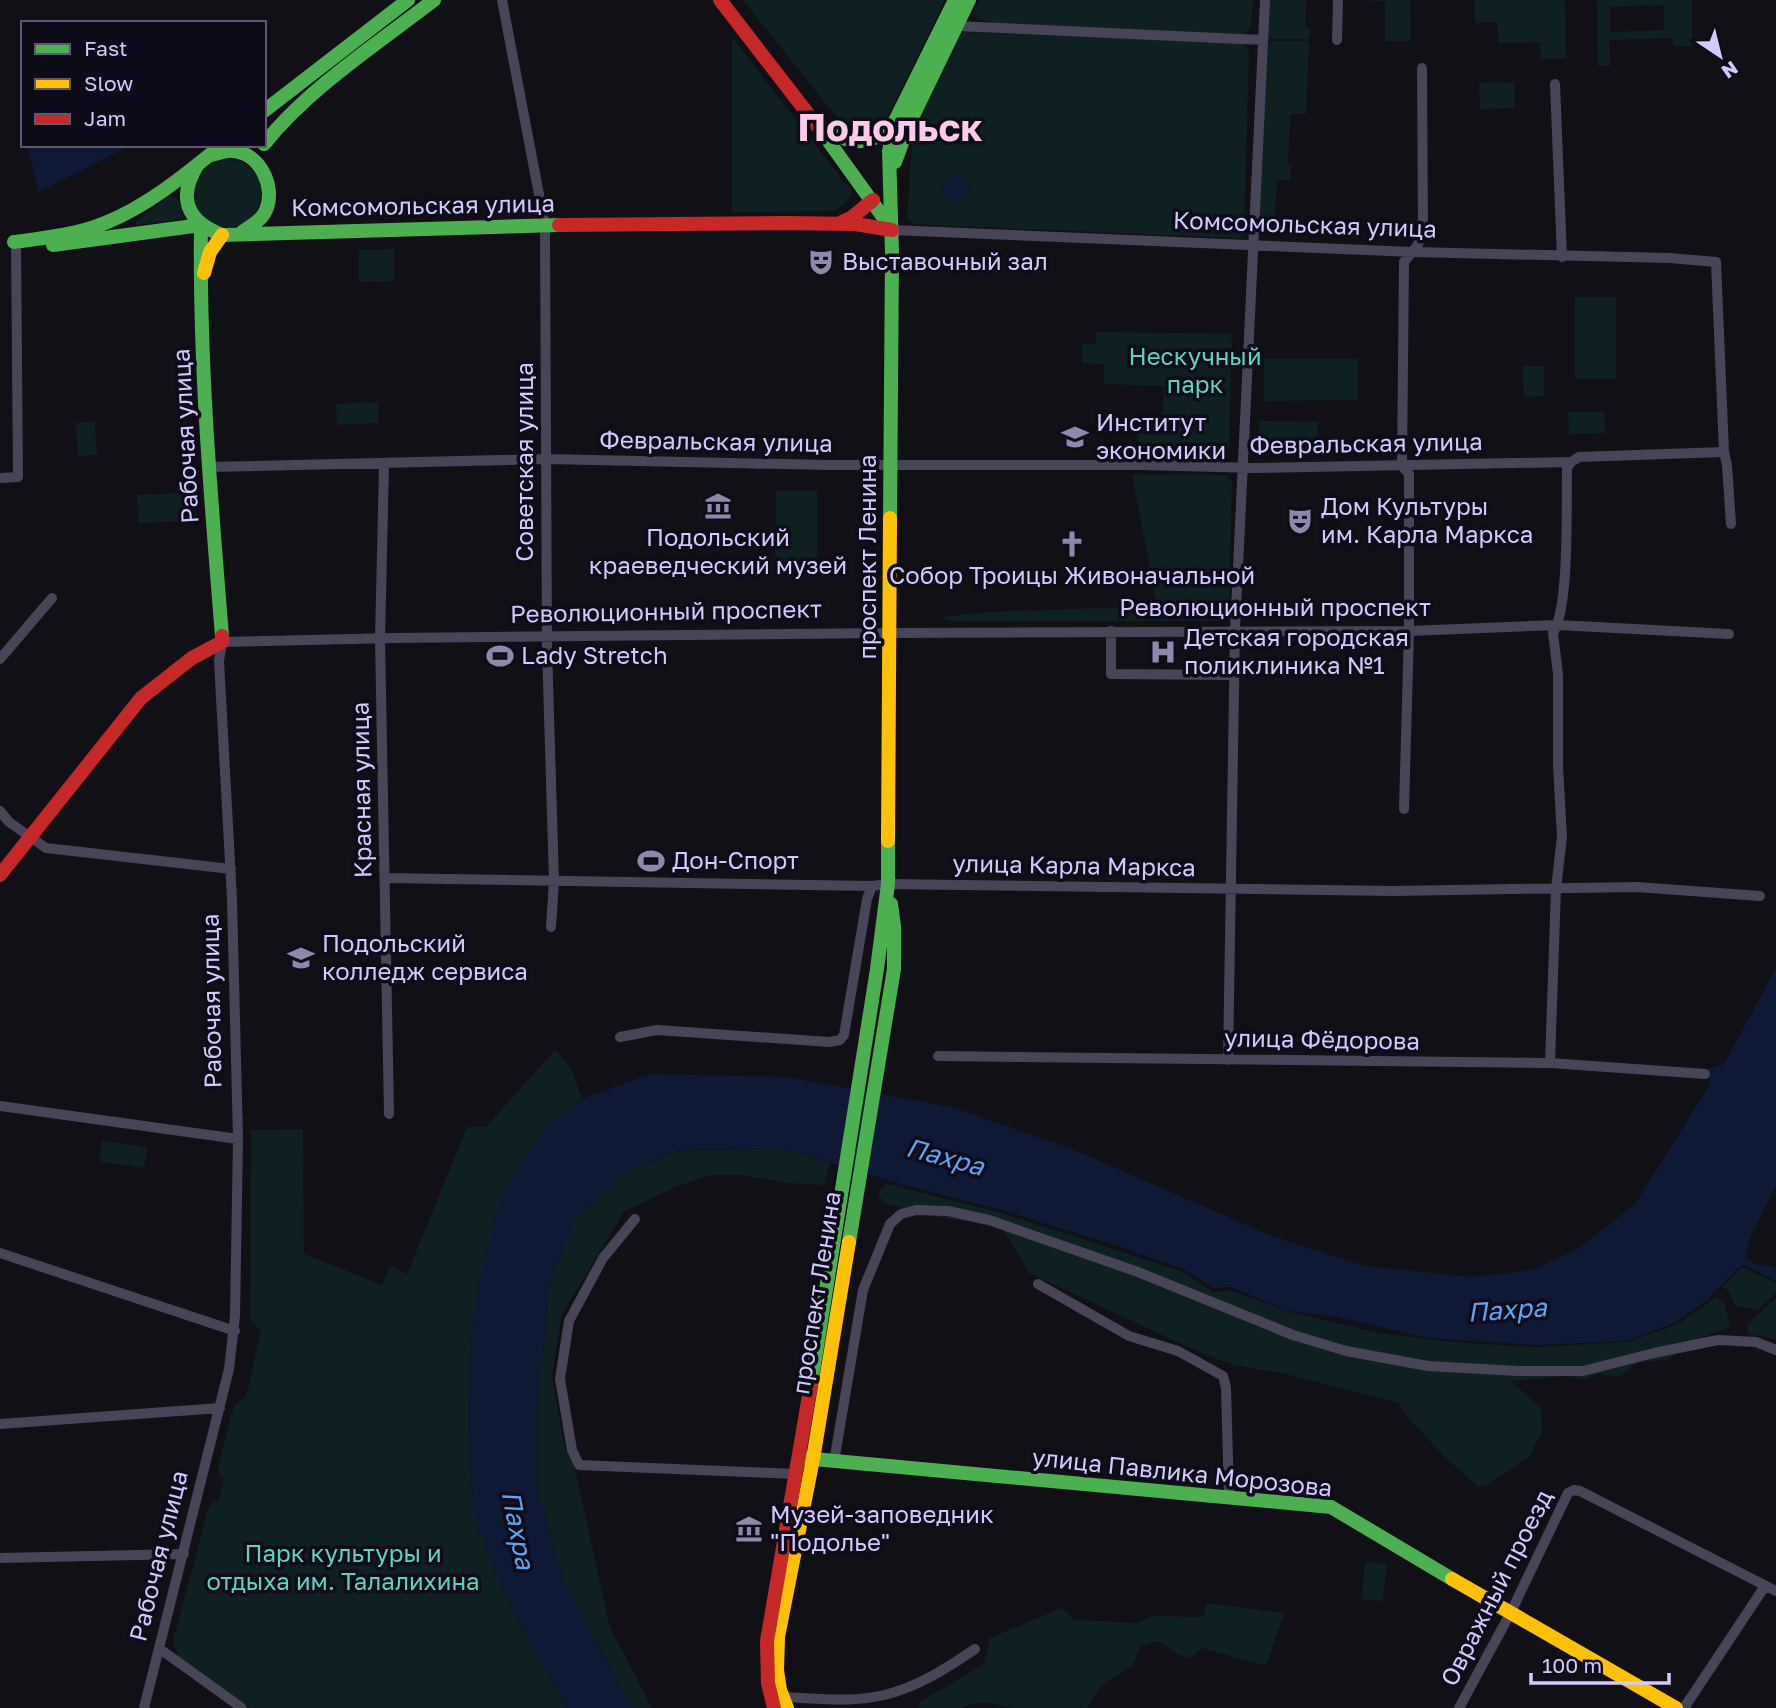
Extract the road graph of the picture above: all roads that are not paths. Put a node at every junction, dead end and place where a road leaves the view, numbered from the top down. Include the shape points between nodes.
1 (408, 0) edge
2 (434, 0) edge
3 (502, 0) edge
4 (720, 0) edge
5 (955, 0) edge
6 (969, 0) edge
7 (1265, 0) edge
8 (1338, 0) edge
9 (956, 26) junction
10 (1263, 40) junction
11 (1336, 40) dead end
12 (1422, 68) dead end
13 (1555, 84) dead end
14 (266, 109) edge
15 (896, 119) junction
16 (817, 126) junction
17 (266, 142) edge
18 (219, 147) edge
19 (263, 147) edge
20 (204, 159) junction
21 (254, 160) junction
22 (891, 174) junction
23 (873, 200) junction
24 (837, 223) junction
25 (201, 225) junction
26 (545, 226) junction
27 (892, 230) junction
28 (241, 233) junction
29 (222, 235) junction
30 (10, 242) edge
31 (1254, 245) junction
32 (1413, 252) junction
33 (1562, 257) junction
34 (200, 284) junction
35 (1724, 452) junction
36 (547, 459) junction
37 (1571, 462) junction
38 (891, 464) junction
39 (384, 465) junction
40 (1402, 466) junction
41 (209, 467) junction
42 (1243, 468) junction
43 (1, 478) edge
44 (1731, 524) dead end
45 (52, 598) dead end
46 (1558, 625) junction
47 (1235, 630) junction
48 (1111, 631) junction
49 (1409, 631) junction
50 (890, 633) junction
51 (1728, 634) dead end
52 (547, 636) junction
53 (380, 639) junction
54 (222, 642) junction
55 (0, 659) edge
56 (1235, 675) junction
57 (1404, 809) dead end
58 (0, 811) edge
59 (30, 837) junction
60 (231, 869) junction
61 (0, 875) edge
62 (386, 878) junction
63 (554, 881) junction
64 (887, 884) junction
65 (872, 886) junction
66 (1556, 888) junction
67 (1231, 889) junction
68 (1760, 896) dead end
69 (551, 927) dead end
70 (620, 1037) dead end
71 (938, 1056) dead end
72 (1228, 1060) junction
73 (1550, 1063) junction
74 (1705, 1074) dead end
75 (0, 1106) edge
76 (389, 1114) dead end
77 (238, 1139) junction
78 (635, 1219) dead end
79 (0, 1253) edge
80 (1038, 1284) dead end
81 (235, 1331) junction
82 (1776, 1350) edge
83 (220, 1408) junction
84 (0, 1424) edge
85 (806, 1458) junction
86 (834, 1462) junction
87 (796, 1474) junction
88 (1229, 1496) junction
89 (184, 1554) junction
90 (0, 1558) edge
91 (1765, 1586) junction
92 (1776, 1591) edge
93 (1510, 1614) junction
94 (160, 1649) junction
95 (975, 1649) dead end
96 (781, 1704) edge
97 (144, 1708) edge
98 (242, 1708) edge
99 (1459, 1708) edge
100 (1676, 1708) edge
101 (1684, 1708) edge

1 - 14 main road
2 - 17 main road via 321,88
3 - 26 street, Советская улица
4 - 16 main road
5 - 15 main road
6 - 9 main road
7 - 10 street
8 - 11 street
9 - 10 street
9 - 22 main road via 909,124
10 - 31 street
12 - 32 street via 1423,234
13 - 33 street
15 - 16 main road via 882,135 860,140 841,140
15 - 22 main road, проспект Ленина via 889,151
16 - 23 main road
18 - 20 main road
19 - 21 main road
20 - 21 main road via 233,151
20 - 25 main road via 191,173 186,195
20 - 30 main road via 113,220 71,233
21 - 28 main road via 270,191 267,209 257,224
22 - 23 main road
22 - 27 main road, проспект Ленина
23 - 24 main road
23 - 27 main road
24 - 26 main road, Комсомольская улица
24 - 27 main road, Комсомольская улица
25 - 29 main road
25 - 30 main road via 79,243 39,246
25 - 34 main road, Рабочая улица
26 - 28 main road, Комсомольская улица
26 - 36 street, Советская улица
27 - 31 street, Комсомольская улица
27 - 38 main road, проспект Ленина
28 - 29 main road, Комсомольская улица
29 - 34 main road, Рабочая улица via 210,252
30 - 43 street via 18,477
31 - 32 street, Комсомольская улица
31 - 42 street
32 - 33 street, Комсомольская улица
32 - 40 street via 1404,262
33 - 35 street, Комсомольская улица via 1716,262
34 - 41 main road, Рабочая улица
35 - 37 street, Февральская улица via 1579,457
35 - 44 street
36 - 38 street, Февральская улица
36 - 39 street, Февральская улица
36 - 52 street, Советская улица
37 - 40 street, Февральская улица
37 - 46 street via 1567,468 1563,599
38 - 42 street, Февральская улица
38 - 50 main road, проспект Ленина
39 - 41 street, Февральская улица
39 - 53 street, Красная улица
40 - 42 street, Февральская улица
40 - 49 street via 1409,474
41 - 54 main road, Рабочая улица
42 - 47 street
45 - 55 street
46 - 49 street, Революционный проспект
46 - 51 street, Революционный проспект
46 - 66 street via 1553,633 1562,837
47 - 48 street, Революционный проспект
47 - 49 street, Революционный проспект
47 - 56 street
48 - 50 street, Революционный проспект
48 - 56 street via 1111,674
49 - 57 street
50 - 52 street, Революционный проспект
50 - 64 main road, проспект Ленина
52 - 53 street, Революционный проспект
52 - 63 street, Советская улица
53 - 54 street, Революционный проспект
53 - 62 street, Красная улица
54 - 59 main road, Революционный проспект via 192,658 141,698
54 - 60 street, Рабочая улица via 219,662
56 - 67 street
58 - 59 street
59 - 60 street via 46,848
59 - 61 main road, Революционный проспект
60 - 77 street, Рабочая улица
62 - 63 street, улица Карла Маркса
62 - 76 street, Красная улица
63 - 65 street, улица Карла Маркса
63 - 69 street, Советская улица
64 - 65 street, улица Карла Маркса
64 - 67 street, улица Карла Маркса
64 - 85 main road, проспект Ленина via 822,1307
64 - 85 main road, проспект Ленина via 894,926 894,969
65 - 70 street via 840,1040 657,1030
66 - 67 street, улица Карла Маркса
66 - 68 street, улица Карла Маркса via 1637,887
66 - 73 street
67 - 72 street
71 - 72 street, улица Фёдорова
72 - 73 street, улица Фёдорова
73 - 74 street, улица Фёдорова
75 - 77 street
77 - 81 street, Рабочая улица
78 - 87 street via 603,1258 569,1321 560,1380 572,1450 579,1465
79 - 81 street
80 - 88 street via 1129,1336 1178,1351 1223,1376
81 - 83 street, Рабочая улица
82 - 86 street via 1756,1342 1718,1340 1583,1371 1428,1366 1346,1351 1293,1335 1138,1272 989,1220 916,1210 901,1214 890,1224 863,1290
83 - 84 street
83 - 89 street, Рабочая улица
85 - 86 main road, улица Павлика Морозова
85 - 87 main road, проспект Ленина
85 - 96 main road, проспект Ленина via 778,1637
86 - 88 main road, улица Павлика Морозова
87 - 96 main road, проспект Ленина via 767,1641 769,1695
88 - 93 main road, улица Павлика Морозова via 1331,1507
89 - 90 street
89 - 94 street, Рабочая улица
91 - 92 street
91 - 93 street, Овражный проезд via 1574,1490 1568,1493
91 - 101 street
93 - 99 street, Овражный проезд
93 - 100 main road, улица Павлика Морозова
94 - 97 street, Рабочая улица
94 - 98 street
95 - 96 street via 909,1688 882,1696

